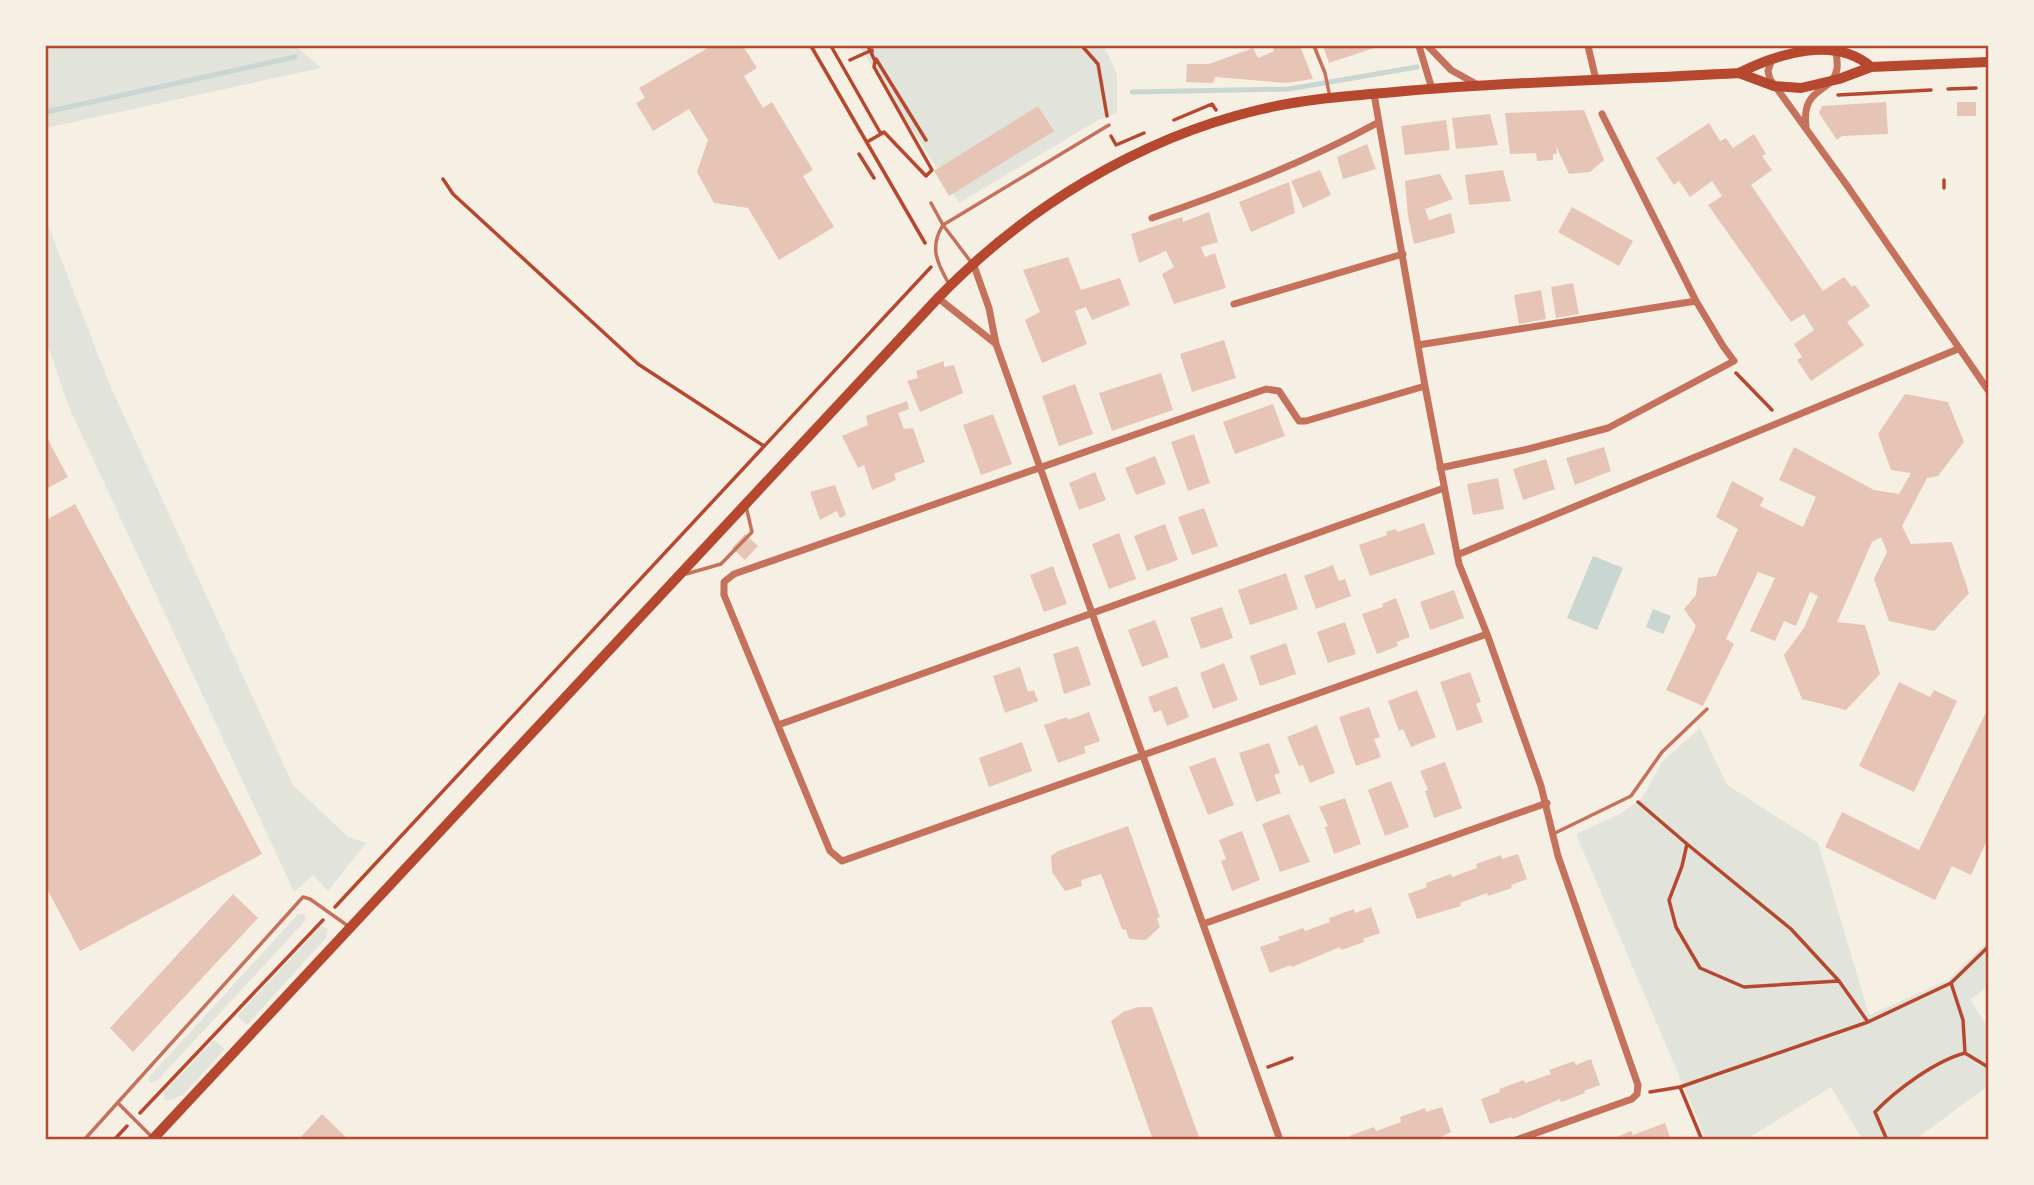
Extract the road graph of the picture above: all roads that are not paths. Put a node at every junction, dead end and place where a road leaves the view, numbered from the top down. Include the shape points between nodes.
1 (1314, 46) edge
2 (1419, 46) edge
3 (1429, 46) edge
4 (1588, 46) edge
5 (1835, 49) edge
6 (1773, 58) junction
7 (1989, 62) edge
8 (1871, 67) junction
9 (1739, 73) junction
10 (1596, 80) junction
11 (1829, 82) junction
12 (1479, 85) junction
13 (1774, 86) junction
14 (1432, 89) junction
15 (1329, 93) junction
16 (1374, 94) junction
17 (1602, 114) dead end
18 (1379, 122) junction
19 (1109, 125) road end
20 (1806, 128) junction
21 (931, 203) dead end
22 (1152, 218) dead end
23 (943, 225) junction
24 (1403, 254) junction
25 (973, 263) junction
26 (950, 285) junction
27 (938, 298) junction
28 (1696, 302) junction
29 (1234, 304) dead end
30 (996, 344) junction
31 (1418, 345) junction
32 (1958, 349) junction
33 (1425, 386) junction
34 (1989, 390) edge
35 (1440, 467) junction
36 (1041, 469) junction
37 (1444, 488) junction
38 (745, 504) junction
39 (1457, 555) junction
40 (677, 576) junction
41 (1092, 613) junction
42 (1487, 634) junction
43 (1707, 709) dead end
44 (778, 725) junction
45 (1143, 757) junction
46 (1547, 803) junction
47 (1553, 834) junction
48 (1203, 924) junction
49 (350, 928) junction
50 (118, 1103) junction
51 (84, 1139) edge
52 (153, 1139) edge
53 (1280, 1139) edge
54 (1516, 1139) edge

1 - 15 lane
2 - 14 street
3 - 12 street via 1451,70
4 - 10 street
5 - 6 main road
5 - 8 main road
5 - 11 street via 1836,70
6 - 9 main road
6 - 13 street via 1768,71
7 - 8 main road
8 - 11 main road
9 - 10 main road
9 - 13 main road
10 - 12 main road
11 - 13 main road via 1801,88
11 - 20 street via 1809,100
12 - 14 main road
13 - 20 street
14 - 16 main road
15 - 16 main road
15 - 25 main road via 1239,116 1137,155 1046,206
16 - 18 street
17 - 28 street
18 - 22 street via 1274,174
18 - 24 street
19 - 23 lane
20 - 32 street
21 - 23 lane
23 - 25 lane
23 - 26 lane via 938,232 936,262
24 - 29 street
24 - 31 street
25 - 26 main road
25 - 30 street
26 - 27 main road
27 - 30 street
27 - 38 main road
28 - 31 street
28 - 35 street via 1734,361 1608,428
30 - 36 street
31 - 33 street
32 - 34 street
32 - 39 street
33 - 35 street
33 - 36 street via 1306,421 1299,421 1279,391 1266,389
35 - 37 street
36 - 41 street
36 - 44 street via 734,574 724,582 724,595
37 - 39 street
37 - 41 street
38 - 40 main road
38 - 40 lane via 752,532 721,564
39 - 42 street
40 - 49 main road
41 - 44 street
41 - 45 street
42 - 45 street
42 - 46 street
43 - 47 lane via 1662,752 1632,796
44 - 45 street via 830,851 846,860
45 - 48 street
46 - 47 street
46 - 48 street
47 - 54 street via 1638,1086 1632,1098
48 - 53 street
49 - 50 lane via 303,897
49 - 52 main road
50 - 51 lane
50 - 52 lane

